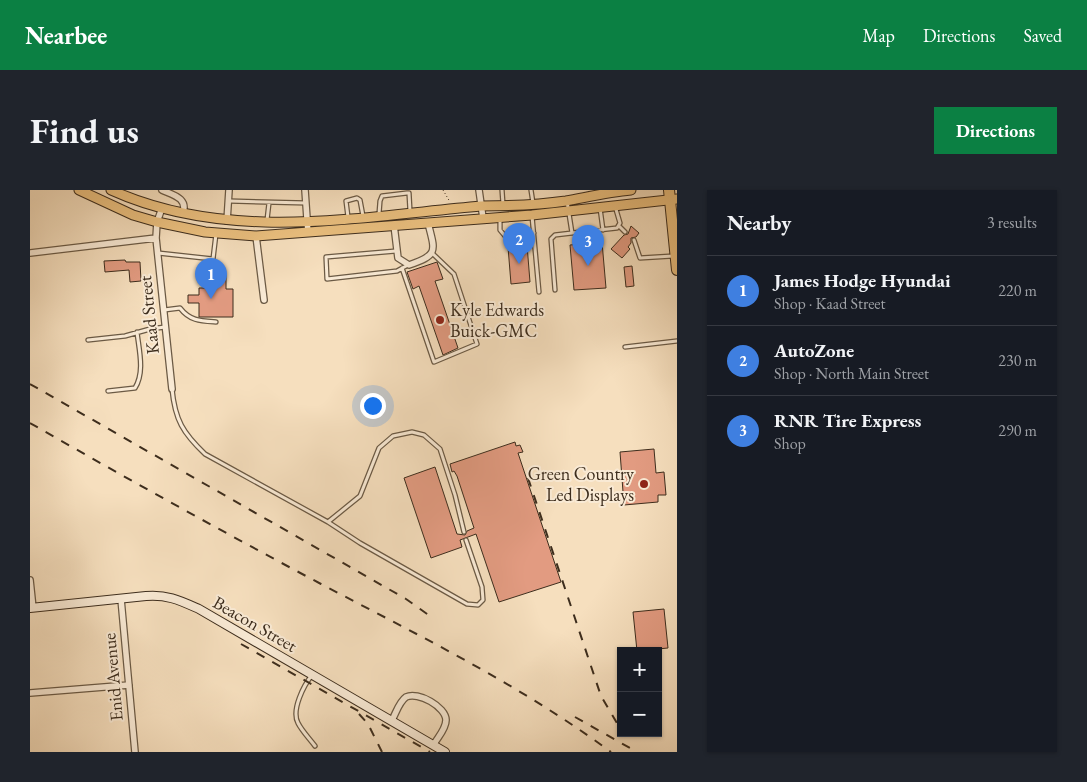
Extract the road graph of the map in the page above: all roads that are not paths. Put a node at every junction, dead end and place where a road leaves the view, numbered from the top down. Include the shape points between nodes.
1 (80, 190) edge
2 (162, 190) edge
3 (229, 190) edge
4 (305, 190) edge
5 (479, 190) edge
6 (502, 190) edge
7 (531, 190) edge
8 (627, 190) edge
9 (632, 190) edge
10 (116, 191) edge
11 (672, 196) edge
12 (567, 200) junction
13 (230, 201) junction
14 (268, 203) junction
15 (306, 203) junction
16 (533, 204) junction
17 (615, 205) junction
18 (481, 206) junction
19 (504, 206) junction
20 (600, 206) junction
21 (162, 208) junction
22 (570, 210) junction
23 (410, 212) junction
24 (183, 213) junction
25 (380, 215) junction
26 (532, 215) junction
27 (363, 216) junction
28 (500, 217) junction
29 (348, 218) junction
30 (482, 218) junction
31 (227, 221) junction
32 (157, 222) junction
33 (307, 222) junction
34 (267, 223) junction
35 (428, 223) junction
36 (394, 225) junction
37 (619, 226) junction
38 (603, 230) junction
39 (625, 232) dead end
40 (216, 233) junction
41 (308, 233) junction
42 (534, 233) junction
43 (572, 233) junction
44 (256, 236) junction
45 (156, 238) junction
46 (634, 240) dead end
47 (396, 251) junction
48 (30, 253) edge
49 (158, 253) junction
50 (433, 254) junction
51 (676, 256) junction
52 (409, 265) junction
53 (402, 268) junction
54 (677, 270) edge
55 (555, 290) dead end
56 (540, 292) dead end
57 (264, 300) dead end
58 (163, 310) junction
59 (216, 322) dead end
60 (165, 327) junction
61 (137, 332) junction
62 (88, 340) dead end
63 (677, 341) edge
64 (624, 347) dead end
65 (172, 389) joint
66 (108, 391) dead end
67 (328, 522) junction
68 (464, 532) dead end
69 (466, 540) dead end
70 (30, 580) edge
71 (121, 599) junction
72 (32, 608) edge
73 (312, 674) junction
74 (129, 685) junction
75 (30, 693) edge
76 (392, 720) junction
77 (434, 744) junction
78 (315, 746) dead end
79 (135, 752) edge
80 (446, 752) edge

1 - 32 main road via 133,215
2 - 24 street via 182,199 185,204
3 - 13 street
4 - 15 street
5 - 18 street
6 - 19 lane
7 - 16 lane
8 - 9 main road
8 - 12 main road
10 - 21 main road
11 - 17 main road
11 - 51 highway
12 - 16 main road
12 - 22 lane
13 - 14 lane
13 - 31 street
14 - 15 lane
14 - 34 lane
15 - 33 street
16 - 19 main road
17 - 20 main road
17 - 37 lane
18 - 19 main road
18 - 23 main road
18 - 30 street
20 - 22 main road
20 - 38 lane
21 - 24 main road
21 - 32 street, Kaad Street
22 - 26 main road
22 - 43 lane
23 - 25 main road
23 - 25 lane via 409,193 406,193 380,197
24 - 31 main road
25 - 27 main road
26 - 28 main road
26 - 42 lane
27 - 29 main road
27 - 29 lane via 357,198 346,201
28 - 30 main road
28 - 42 lane via 500,230 505,236
29 - 33 main road
30 - 35 main road
31 - 34 main road
32 - 40 main road
32 - 45 street, Kaad Street
33 - 34 main road
33 - 41 street
35 - 36 main road
35 - 50 street
36 - 41 main road
36 - 47 street
37 - 38 lane
37 - 39 lane
38 - 43 lane
40 - 44 main road
40 - 49 lane via 213,259
41 - 44 main road
42 - 56 lane
43 - 55 lane via 555,235 551,239
44 - 57 street
45 - 48 street
45 - 49 street, Kaad Street
46 - 51 lane via 640,258
47 - 52 street via 402,262
47 - 53 lane via 326,258 327,279
49 - 58 street, Kaad Street
50 - 52 street
50 - 53 lane via 454,274 477,344 434,362
51 - 54 highway
52 - 53 lane
58 - 59 lane via 180,308 186,317
58 - 60 street, Kaad Street
60 - 61 lane
60 - 65 street, Kaad Street
61 - 62 lane
61 - 66 lane via 141,367 138,383 135,388
63 - 64 lane
65 - 67 lane via 178,422 189,439 206,454
67 - 68 lane via 360,496 380,448 393,436 412,432 424,435 440,449
67 - 69 lane via 467,604 478,605 483,600 482,587
70 - 72 street
71 - 72 street, Beacon Street
71 - 73 street, Beacon Street via 162,594 171,597 199,609
71 - 74 street, Enid Avenue
73 - 76 street, Beacon Street
73 - 78 lane via 296,716
74 - 75 street
74 - 79 street, Enid Avenue
76 - 77 street, Beacon Street
76 - 77 street via 407,697 416,695 432,702 446,719
77 - 80 street, Beacon Street

